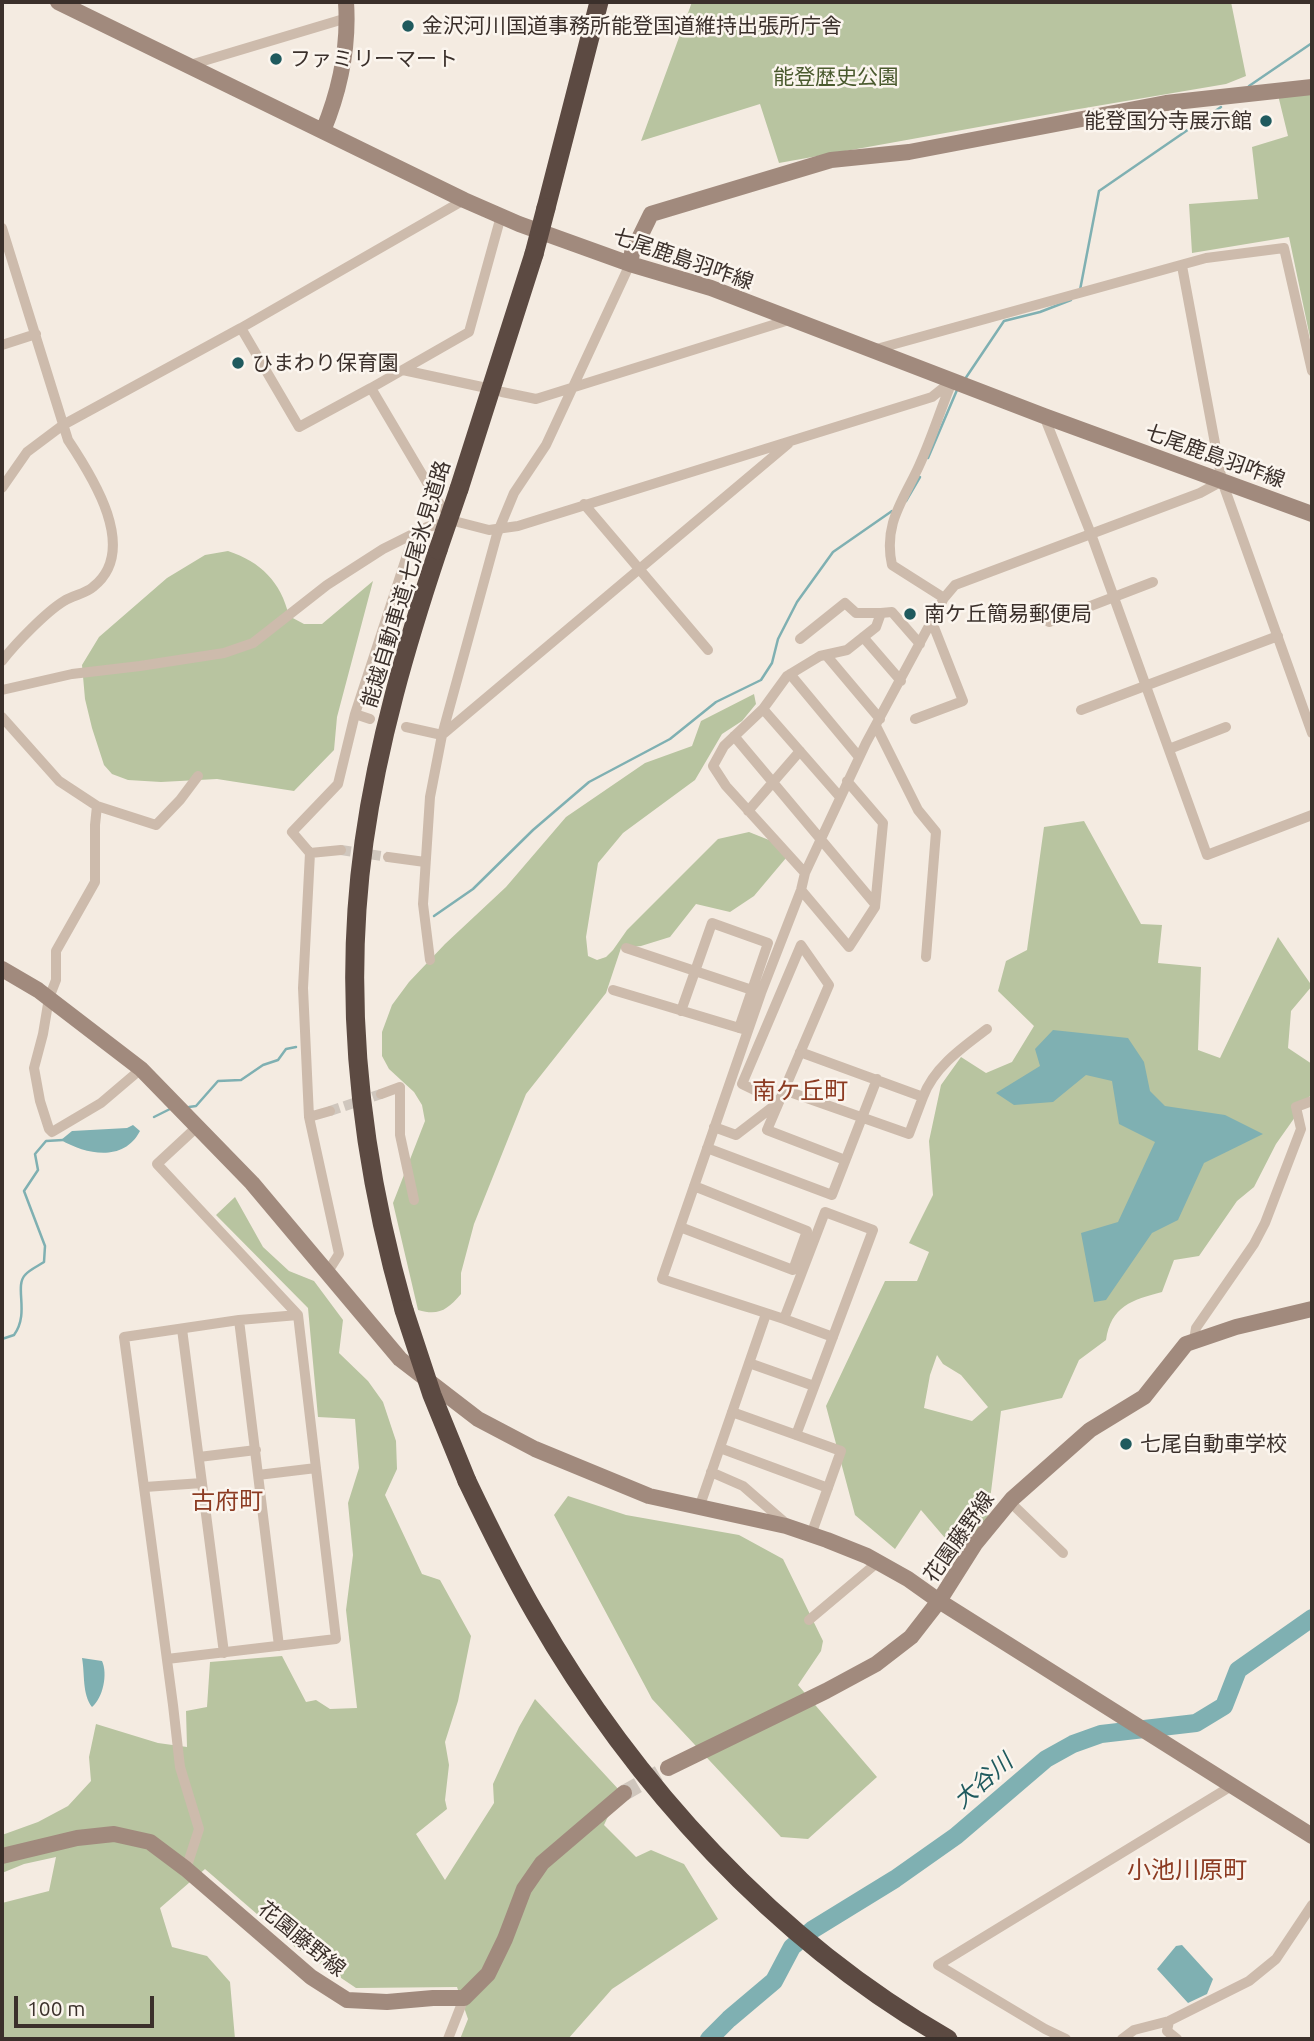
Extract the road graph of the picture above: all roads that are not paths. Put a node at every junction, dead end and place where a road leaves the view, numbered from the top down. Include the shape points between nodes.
1 (58, 2) edge
2 (346, 2) edge
3 (599, 2) edge
4 (347, 19) junction
5 (190, 65) junction
6 (1312, 87) edge
7 (323, 131) junction
8 (464, 200) junction
9 (501, 216) junction
10 (2, 228) edge
11 (630, 264) junction
12 (1182, 266) junction
13 (792, 319) junction
14 (241, 328) junction
15 (36, 334) junction
16 (2, 345) edge
17 (873, 350) junction
18 (403, 370) junction
19 (1312, 371) edge
20 (958, 383) junction
21 (482, 387) dead end
22 (371, 388) junction
23 (573, 388) junction
24 (502, 391) dead end
25 (1044, 416) junction
26 (63, 425) junction
27 (793, 440) junction
28 (1223, 481) junction
29 (2, 488) edge
30 (584, 504) junction
31 (1312, 514) edge
32 (454, 521) junction
33 (499, 528) junction
34 (414, 534) junction
35 (1091, 534) junction
36 (640, 568) junction
37 (1153, 582) dead end
38 (1114, 597) junction
39 (944, 598) junction
40 (881, 613) junction
41 (932, 622) junction
42 (1049, 622) dead end
43 (1278, 636) junction
44 (863, 637) junction
45 (800, 639) dead end
46 (920, 644) junction
47 (708, 650) dead end
48 (826, 655) junction
49 (2, 661) edge
50 (790, 674) junction
51 (901, 681) junction
52 (1146, 686) junction
53 (2, 690) edge
54 (764, 709) junction
55 (1081, 710) dead end
56 (355, 714) junction
57 (2, 717) edge
58 (370, 719) dead end
59 (915, 719) dead end
60 (878, 723) junction
61 (406, 727) dead end
62 (1226, 727) dead end
63 (1312, 733) edge
64 (442, 735) junction
65 (734, 736) junction
66 (1168, 749) junction
67 (800, 751) junction
68 (859, 757) junction
69 (198, 776) dead end
70 (848, 781) junction
71 (773, 783) junction
72 (840, 797) junction
73 (97, 806) junction
74 (748, 811) junction
75 (1312, 815) edge
76 (820, 840) junction
77 (341, 850) tunnel mouth
78 (310, 853) junction
79 (388, 857) tunnel mouth
80 (425, 862) junction
81 (805, 873) junction
82 (801, 890) junction
83 (875, 904) junction
84 (626, 948) dead end
85 (926, 957) dead end
86 (430, 960) dead end
87 (2, 969) edge
88 (695, 972) junction
89 (613, 990) dead end
90 (752, 990) junction
91 (49, 998) junction
92 (681, 1011) junction
93 (744, 1029) junction
94 (987, 1029) dead end
95 (800, 1052) junction
96 (141, 1069) junction
97 (877, 1079) junction
98 (784, 1090) junction
99 (381, 1094) tunnel mouth
100 (923, 1097) junction
101 (1312, 1101) edge
102 (779, 1102) junction
103 (330, 1111) tunnel mouth
104 (309, 1117) junction
105 (862, 1118) junction
106 (751, 1124) junction
107 (198, 1126) junction
108 (715, 1127) junction
109 (767, 1130) junction
110 (707, 1148) junction
111 (845, 1160) junction
112 (694, 1186) junction
113 (414, 1200) dead end
114 (680, 1227) junction
115 (327, 1273) junction
116 (1312, 1309) edge
117 (765, 1314) junction
118 (298, 1315) junction
119 (783, 1319) junction
120 (239, 1321) junction
121 (182, 1329) junction
122 (833, 1337) junction
123 (1194, 1339) junction
124 (749, 1363) junction
125 (814, 1386) junction
126 (732, 1412) junction
127 (796, 1435) junction
128 (720, 1448) junction
129 (256, 1450) junction
130 (199, 1457) junction
131 (316, 1468) junction
132 (711, 1472) junction
133 (258, 1475) junction
134 (202, 1483) junction
135 (145, 1487) junction
136 (828, 1488) junction
137 (1010, 1502) junction
138 (699, 1508) junction
139 (791, 1528) junction
140 (811, 1535) junction
141 (1063, 1553) dead end
142 (878, 1562) junction
143 (939, 1601) junction
144 (809, 1620) dead end
145 (279, 1646) junction
146 (224, 1653) junction
147 (166, 1659) junction
148 (668, 1768) tunnel mouth
149 (1233, 1785) junction
150 (624, 1793) tunnel mouth
151 (1312, 1836) edge
152 (2, 1856) edge
153 (186, 1869) junction
154 (1312, 1905) edge
155 (464, 1998) junction
156 (1168, 2021) junction
157 (448, 2039) edge
158 (948, 2039) edge
159 (1066, 2039) edge
160 (1122, 2039) edge
161 (1177, 2039) edge

1 - 5 main road, 七尾鹿島羽咋線
2 - 4 main road
3 - 158 highway, 能越自動車道;七尾氷見道路, bridge via 534,254 399,671 375,775 364,843 355,1003 362,1108 380,1217 432,1395 467,1481 535,1614 578,1682 702,1840 744,1883 835,1962
4 - 5 street
4 - 7 main road via 339,83
5 - 7 main road, 七尾鹿島羽咋線
6 - 11 main road via 1166,103 909,152 818,163 651,214
7 - 8 main road, 七尾鹿島羽咋線
8 - 9 main road, 七尾鹿島羽咋線
8 - 14 street
9 - 11 main road, 七尾鹿島羽咋線
9 - 18 street via 469,332
10 - 15 street
11 - 13 main road, 七尾鹿島羽咋線
11 - 23 street
12 - 17 street
12 - 19 street via 1206,258 1284,248
12 - 28 street
13 - 17 main road, 七尾鹿島羽咋線
13 - 23 street
14 - 22 street via 299,428
14 - 26 street
15 - 16 street
15 - 26 street
17 - 20 main road, 七尾鹿島羽咋線
18 - 21 street
18 - 22 street
20 - 25 main road, 七尾鹿島羽咋線
20 - 27 street via 932,397
20 - 39 street via 897,508 888,546 892,565
22 - 32 street
23 - 24 street via 536,399
23 - 33 street
25 - 28 main road, 七尾鹿島羽咋線
25 - 35 street
26 - 29 street via 27,452
26 - 49 street via 105,502 111,562 95,586 65,600
27 - 30 street
27 - 36 street
28 - 31 main road, 七尾鹿島羽咋線
28 - 35 street
28 - 43 street
30 - 33 street
30 - 36 street
32 - 33 street via 489,530
32 - 34 street
33 - 64 street
34 - 53 street via 327,585 253,643 224,653 72,674
34 - 56 street
35 - 38 street
35 - 39 street via 955,585
36 - 47 street
36 - 64 street
37 - 38 street
38 - 42 street
38 - 52 street
39 - 41 street
40 - 44 street via 876,627
40 - 45 street via 856,613 845,603
40 - 46 street via 892,612
41 - 46 street
41 - 59 street via 963,701
43 - 52 street
43 - 63 street
44 - 48 street via 847,650
44 - 51 street
46 - 51 street
48 - 50 street
48 - 60 street
50 - 54 street
50 - 68 street
51 - 60 street
52 - 55 street
52 - 66 street
54 - 65 street
54 - 67 street
56 - 58 street
56 - 78 street via 338,784 292,832
57 - 73 street via 59,781
60 - 68 street
60 - 85 street via 918,810 936,832
61 - 64 street
62 - 66 street
64 - 80 street via 430,797
65 - 71 street
65 - 74 street via 713,766
66 - 75 street via 1207,855
67 - 71 street
67 - 72 street
68 - 70 street
69 - 73 street via 156,825
70 - 72 street
70 - 83 street via 883,823
71 - 74 street
71 - 76 street
72 - 76 street
73 - 91 street via 95,882 56,951 56,980
74 - 81 street
76 - 81 street
76 - 83 street
77 - 78 street
78 - 104 street via 303,988
79 - 80 street
80 - 86 street via 423,904
81 - 82 street
82 - 83 street via 849,947
82 - 93 street
84 - 88 street
87 - 91 main road
88 - 90 street
88 - 90 street via 712,923 768,943
88 - 92 street
89 - 92 street
90 - 93 street
91 - 96 main road
91 - 96 street via 34,1068 52,1132 101,1103
92 - 93 street
93 - 108 street
94 - 100 street via 953,1055
95 - 97 street
95 - 98 street
95 - 102 street via 829,985 801,945 742,1084
96 - 107 main road
97 - 100 street
97 - 105 street
98 - 102 street
98 - 105 street
99 - 113 street via 400,1087 400,1135
100 - 105 street via 909,1134
101 - 123 street via 1296,1107 1301,1129 1265,1223 1196,1328
102 - 106 street
102 - 109 street
103 - 104 street
104 - 115 street via 339,1254
105 - 111 street
106 - 108 street via 736,1135
106 - 109 street
107 - 115 main road via 282,1216
107 - 118 street via 157,1164
108 - 110 street
109 - 111 street
110 - 111 street via 831,1195
110 - 112 street
112 - 114 street
112 - 114 street via 807,1231 793,1270
114 - 117 street via 662,1279
115 - 138 main road via 401,1359 478,1419 591,1473 649,1496
116 - 123 main road
117 - 119 street
117 - 124 street
118 - 120 street
118 - 131 street
119 - 122 street
119 - 122 street via 825,1212 873,1230
120 - 121 street
120 - 129 street
121 - 130 street
121 - 135 street via 124,1337
122 - 125 street
123 - 137 main road, 花園藤野線 via 1144,1397 1090,1430
124 - 125 street
124 - 126 street
125 - 127 street
126 - 127 street
126 - 128 street
127 - 136 street via 841,1451
128 - 132 street
128 - 136 street
129 - 130 street
129 - 133 street
130 - 134 street
131 - 133 street
131 - 145 street via 336,1639
132 - 138 street
132 - 139 street via 743,1486
133 - 145 street
134 - 135 street
134 - 146 street
135 - 147 street
136 - 140 street
137 - 141 street
137 - 143 main road, 花園藤野線 via 975,1544
138 - 139 main road
139 - 140 main road
140 - 142 main road
142 - 143 main road
142 - 144 street
143 - 148 main road, 花園藤野線 via 911,1637 876,1664
143 - 149 main road
145 - 146 street
146 - 147 street
147 - 153 street via 180,1767 199,1829
149 - 151 main road
149 - 159 street via 938,1965
150 - 155 main road via 542,1863 524,1889 488,1974
152 - 153 main road, 花園藤野線 via 114,1834 150,1842
153 - 155 main road, 花園藤野線 via 311,1977 347,2000
154 - 156 street via 1276,1959 1249,1981
155 - 157 street
156 - 160 street via 1134,2030
156 - 161 street via 1167,2031

